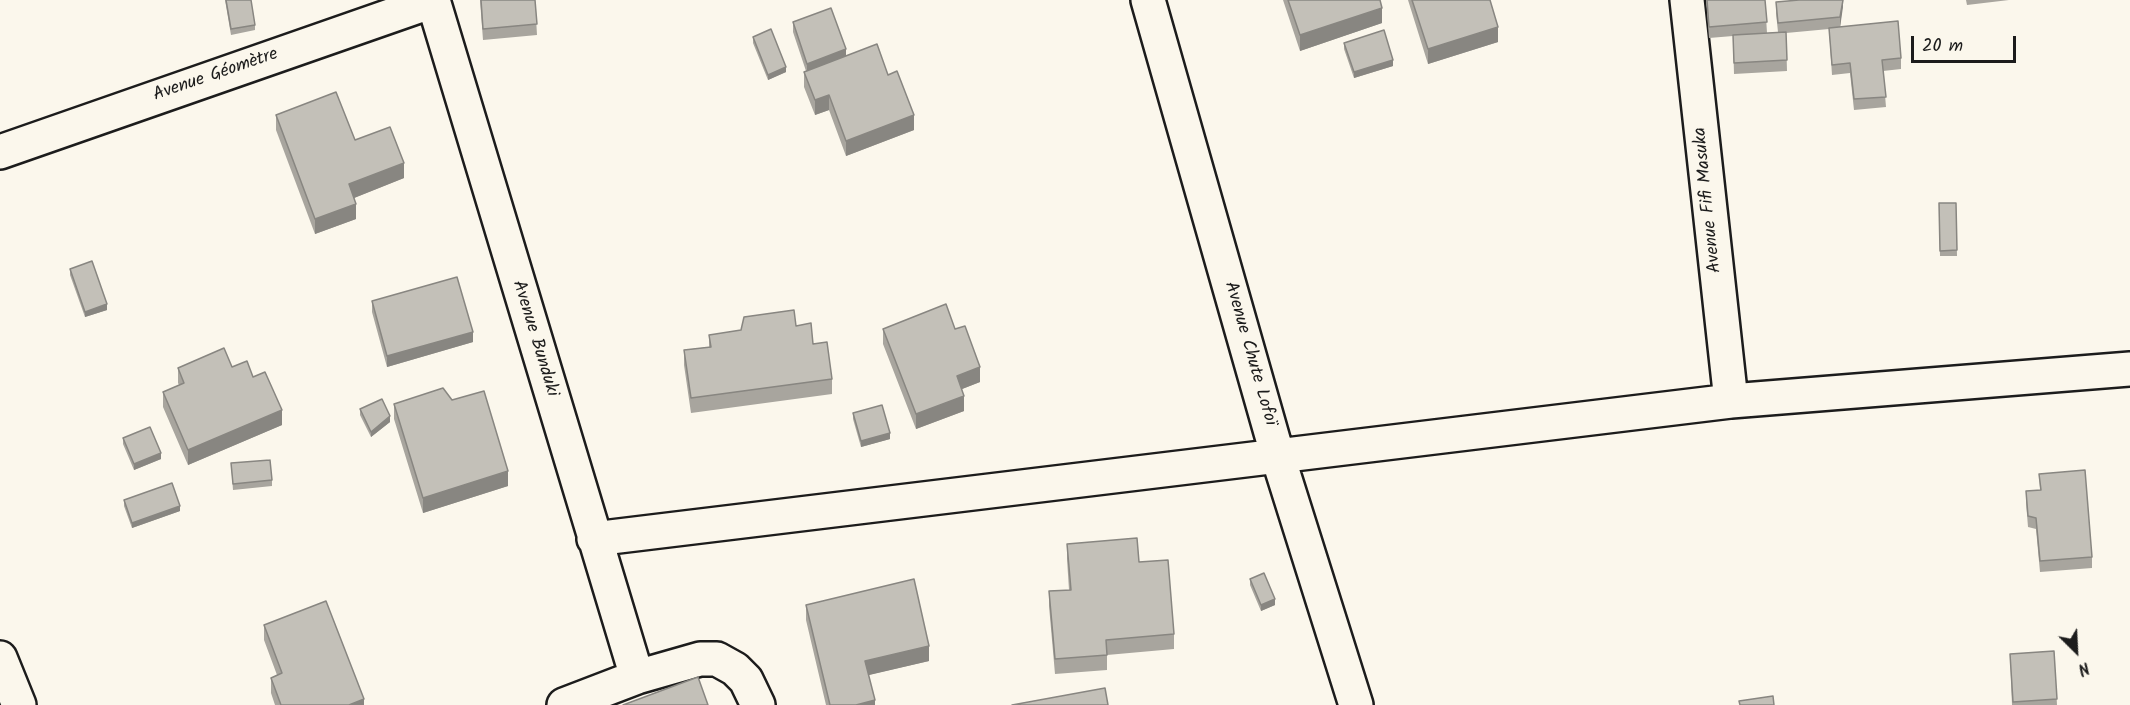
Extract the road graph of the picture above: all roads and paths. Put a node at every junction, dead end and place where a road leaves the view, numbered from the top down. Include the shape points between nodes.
1 (433, 0) edge
2 (1148, 0) edge
3 (1687, 0) edge
4 (0, 152) edge
5 (2130, 369) edge
6 (1731, 401) junction
7 (1278, 458) junction
8 (594, 539) junction
9 (0, 658) edge
10 (636, 677) junction
11 (20, 705) edge
12 (564, 705) edge
13 (758, 705) edge
14 (1356, 705) edge

1 - 4 street, Avenue Géomètre
1 - 8 street, Avenue Bunduki
2 - 7 street, Avenue Chute Lofoï
3 - 6 street, Avenue Fifi Masuka
5 - 6 street
6 - 7 street
7 - 8 street
7 - 14 street, Avenue Chute Lofoï
8 - 10 street, Avenue Bunduki
9 - 11 street
10 - 12 street
10 - 13 street via 700,659 717,659 746,680

